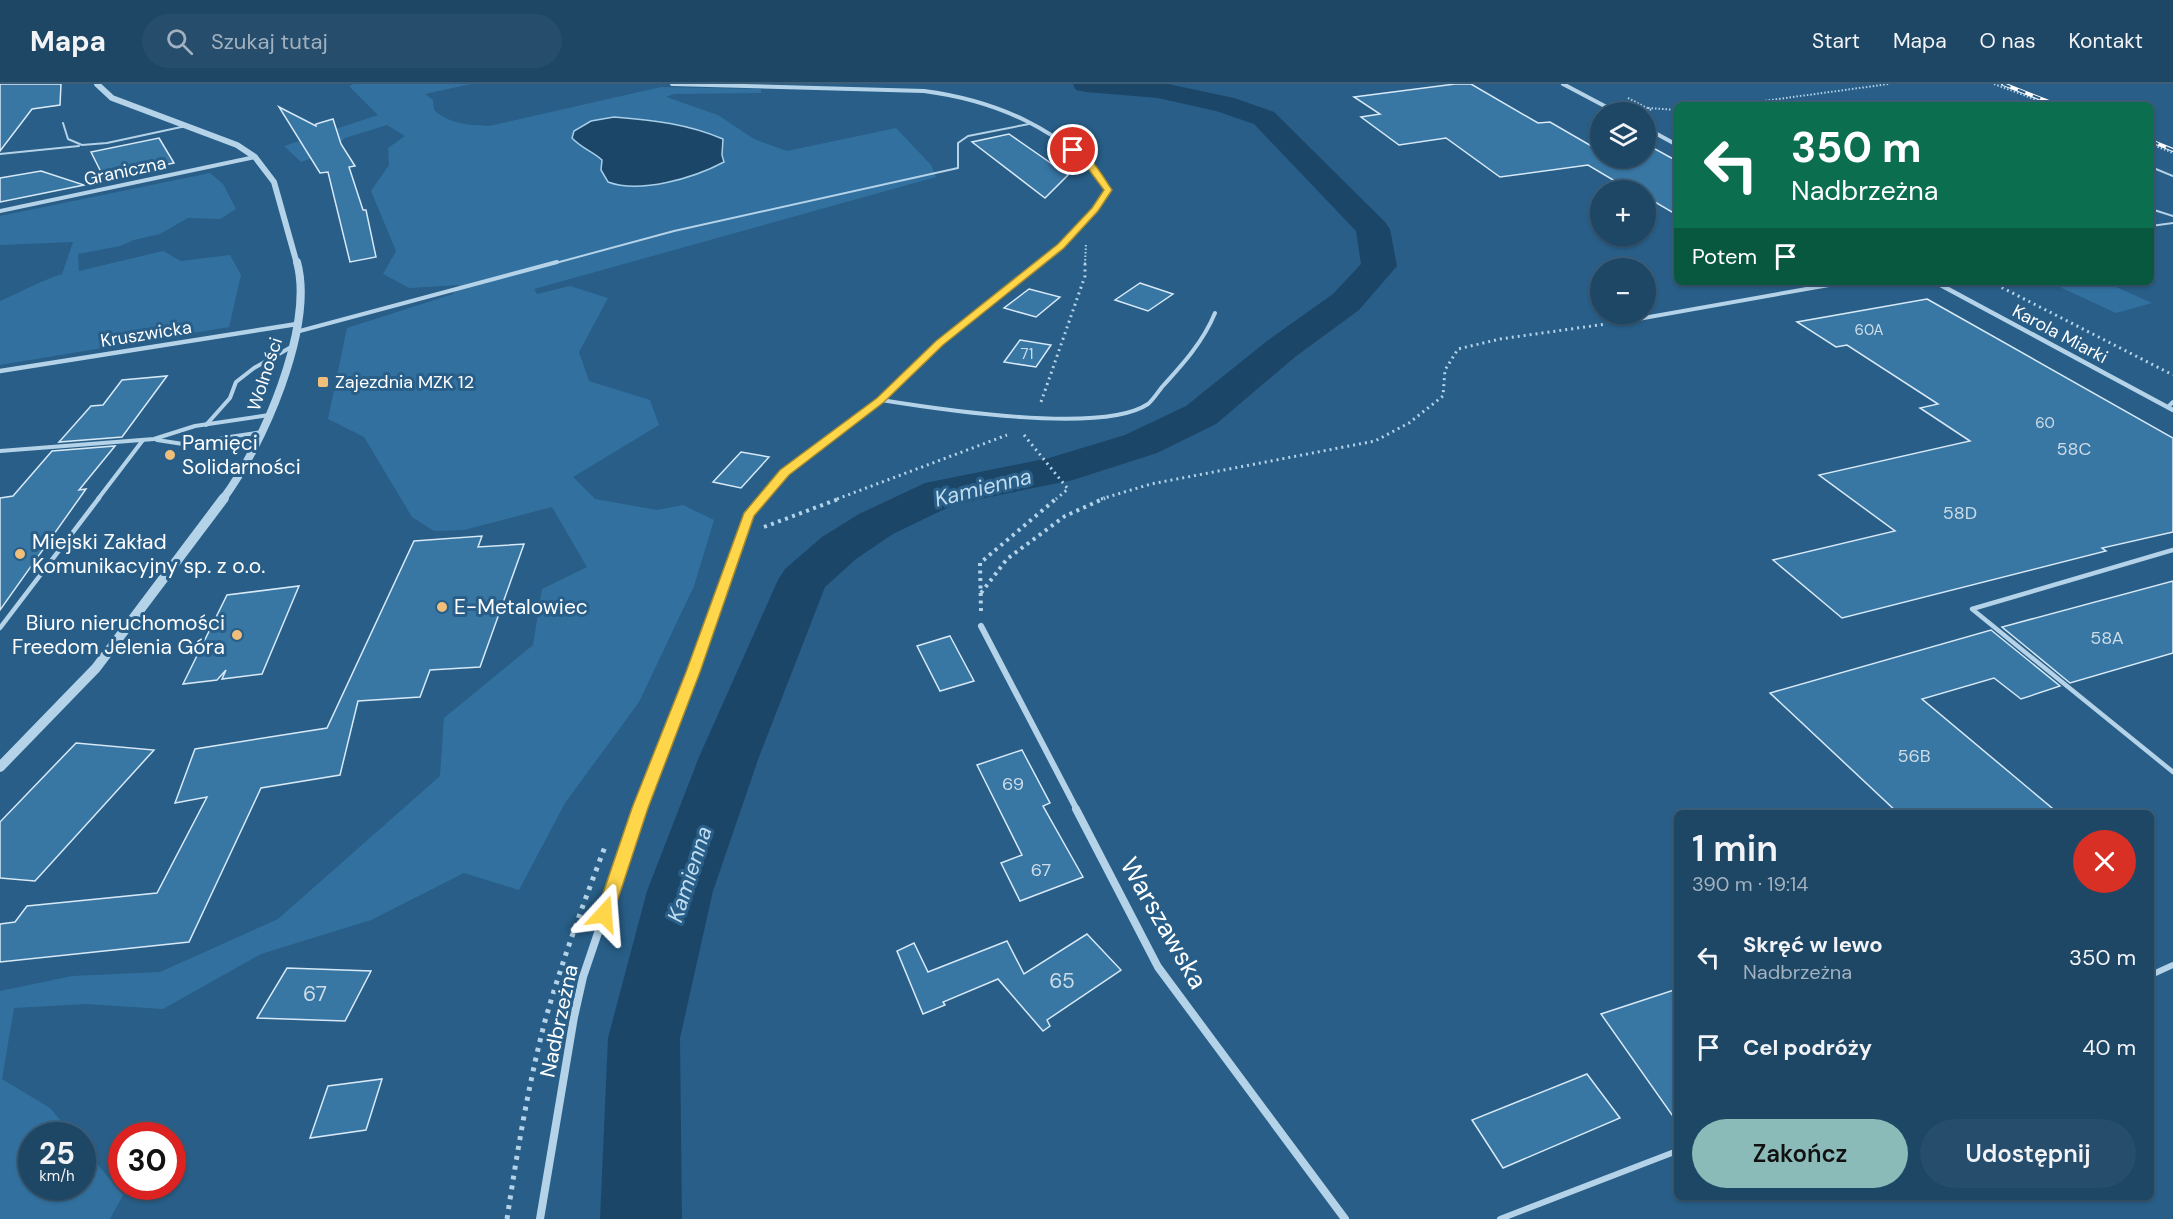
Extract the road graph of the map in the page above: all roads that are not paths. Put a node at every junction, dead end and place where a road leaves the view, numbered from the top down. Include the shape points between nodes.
1 (97, 84) edge
2 (672, 84) edge
3 (1563, 84) edge
4 (1597, 102) edge
5 (63, 123) dead end
6 (1029, 124) junction
7 (186, 126) junction
8 (1656, 133) edge
9 (1674, 143) edge
10 (82, 145) junction
11 (0, 154) edge
12 (255, 157) junction
13 (2154, 168) edge
14 (2173, 176) edge
15 (2154, 210) edge
16 (0, 211) edge
17 (2173, 216) edge
18 (2173, 223) edge
19 (2154, 226) edge
20 (1829, 285) edge
21 (1941, 285) edge
22 (1215, 313) dead end
23 (1656, 316) edge
24 (296, 328) junction
25 (294, 346) junction
26 (0, 371) edge
27 (881, 400) junction
28 (2173, 402) edge
29 (2171, 408) edge
30 (271, 415) junction
31 (206, 425) junction
32 (262, 432) junction
33 (154, 439) junction
34 (143, 440) junction
35 (0, 451) edge
36 (2173, 550) edge
37 (981, 626) dead end
38 (0, 628) edge
39 (0, 767) edge
40 (2173, 772) edge
41 (2173, 965) edge
42 (2154, 974) edge
43 (1674, 1152) edge
44 (540, 1219) edge
45 (1345, 1219) edge
46 (1500, 1219) edge

1 - 7 street, Wolności via 112,98
2 - 6 street, Nadbrzeżna via 911,89 985,102
3 - 4 street
5 - 10 lane via 68,139
6 - 24 lane via 963,139 958,143 958,168 674,231
6 - 27 street, Nadbrzeżna via 1087,161 1108,190 1106,195 1061,246 939,343
7 - 10 lane
7 - 12 street, Wolności via 237,145
8 - 9 street
10 - 11 lane
12 - 16 street, Graniczna
12 - 24 street, Wolności via 274,182 299,271
13 - 14 lane
15 - 17 lane
18 - 19 lane
20 - 23 lane
21 - 29 street, Karola Miarki
22 - 27 lane via 1197,349 1139,410 1034,418
24 - 25 street, Wolności
24 - 26 street, Kruszwicka
25 - 30 street, Wolności
25 - 31 lane via 236,382 230,398
27 - 44 street, Nadbrzeżna via 784,472 748,515 640,808 583,977
28 - 29 lane
30 - 31 lane
30 - 32 street, Wolności
31 - 33 lane
32 - 33 lane via 183,444
32 - 39 street, Wolności via 230,490 96,668
33 - 34 lane
34 - 35 lane
34 - 38 lane
36 - 40 lane via 1972,609
37 - 45 street, Warszawska via 1158,967
41 - 42 lane
43 - 46 lane

